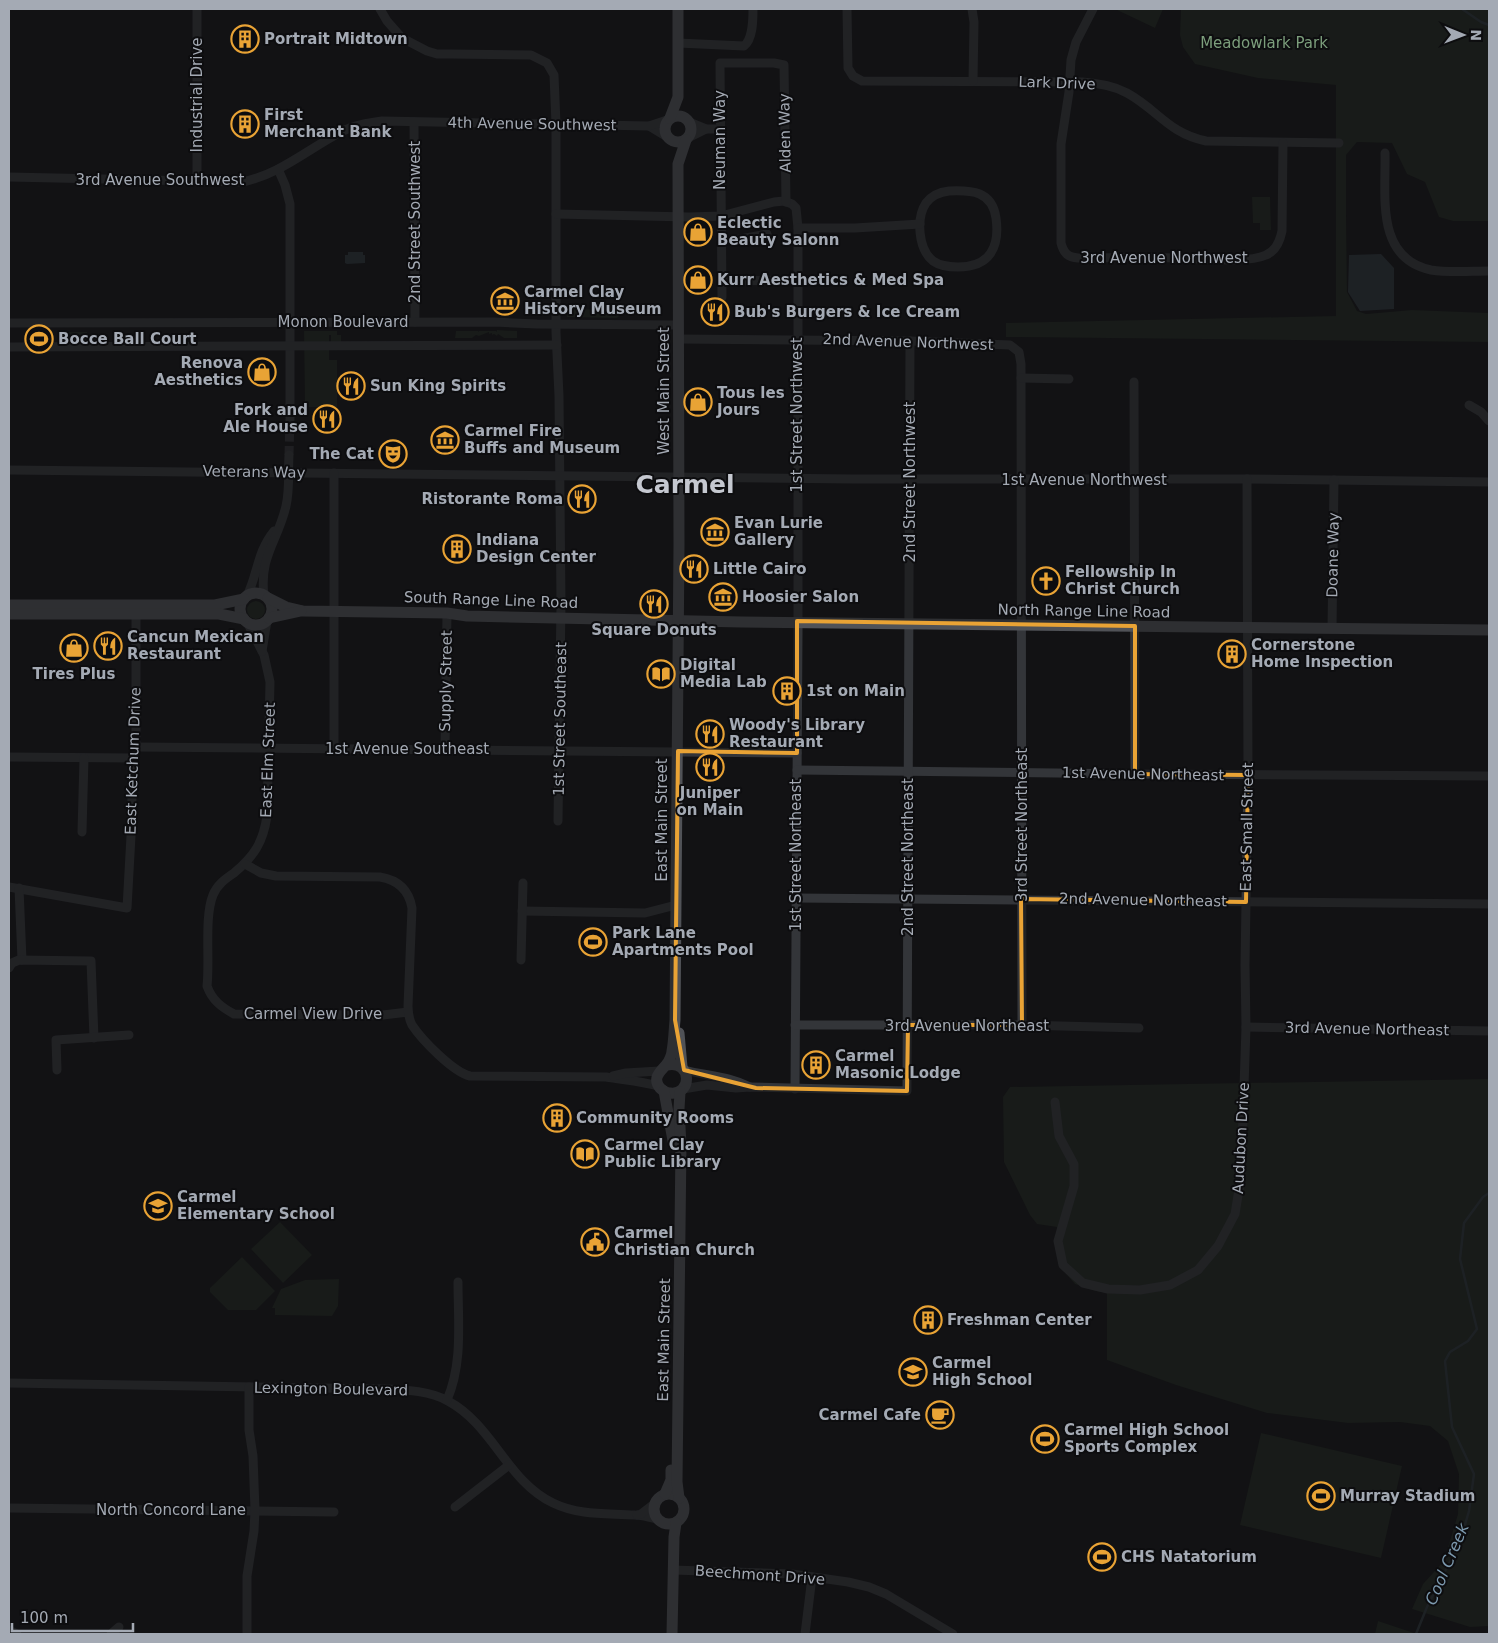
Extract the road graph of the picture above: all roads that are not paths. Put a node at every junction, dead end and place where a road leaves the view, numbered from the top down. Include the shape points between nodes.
1 (197, 9) edge
2 (380, 9) edge
3 (678, 9) edge
4 (753, 9) edge
5 (847, 9) edge
6 (972, 9) edge
7 (1093, 9) edge
8 (678, 43) junction
9 (784, 65) joint
10 (973, 81) junction
11 (1070, 82) junction
12 (678, 97) junction
13 (669, 119) junction
14 (689, 121) junction
15 (414, 122) junction
16 (556, 124) junction
17 (649, 126) junction
18 (706, 129) junction
19 (720, 129) junction
20 (668, 138) junction
21 (687, 139) junction
22 (1283, 143) junction
23 (1338, 143) dead end
24 (1385, 153) dead end
25 (678, 162) junction
26 (278, 169) junction
27 (10, 178) edge
28 (198, 182) junction
29 (786, 202) junction
30 (556, 214) junction
31 (678, 216) junction
32 (721, 216) junction
33 (920, 224) junction
34 (798, 228) junction
35 (766, 234) dead end
36 (721, 240) junction
37 (1489, 271) edge
38 (722, 280) junction
39 (797, 280) junction
40 (722, 297) dead end
41 (291, 322) junction
42 (415, 322) junction
43 (9, 323) edge
44 (556, 324) junction
45 (678, 325) junction
46 (678, 339) junction
47 (797, 339) junction
48 (910, 341) junction
49 (290, 345) junction
50 (557, 345) junction
51 (9, 347) edge
52 (1016, 349) joint
53 (1021, 378) junction
54 (1069, 379) dead end
55 (1134, 382) dead end
56 (1469, 405) dead end
57 (290, 418) tunnel mouth
58 (1489, 421) edge
59 (289, 455) tunnel mouth
60 (9, 470) edge
61 (289, 472) junction
62 (334, 473) junction
63 (560, 475) junction
64 (679, 477) junction
65 (797, 478) junction
66 (910, 479) junction
67 (1134, 479) junction
68 (1247, 479) junction
69 (1022, 480) junction
70 (1334, 480) junction
71 (1489, 482) edge
72 (279, 525) junction
73 (266, 597) junction
74 (246, 598) junction
75 (9, 604) edge
76 (303, 611) junction
77 (334, 611) junction
78 (447, 613) junction
79 (9, 614) edge
80 (136, 614) junction
81 (561, 618) junction
82 (268, 620) junction
83 (679, 620) junction
84 (245, 621) junction
85 (797, 621) junction
86 (910, 623) junction
87 (1022, 625) junction
88 (1135, 626) junction
89 (1248, 628) junction
90 (1332, 629) junction
91 (1489, 630) edge
92 (262, 651) junction
93 (136, 747) junction
94 (269, 748) junction
95 (334, 749) junction
96 (445, 749) junction
97 (559, 750) junction
98 (678, 752) junction
99 (797, 753) junction
100 (9, 757) edge
101 (84, 758) junction
102 (133, 758) junction
103 (797, 770) junction
104 (908, 770) junction
105 (1022, 772) junction
106 (1136, 774) junction
107 (1248, 775) junction
108 (1489, 776) edge
109 (558, 821) dead end
110 (82, 832) dead end
111 (245, 864) junction
112 (523, 883) dead end
113 (9, 887) edge
114 (19, 888) junction
115 (796, 898) junction
116 (908, 899) junction
117 (1021, 899) junction
118 (1246, 902) junction
119 (1489, 904) edge
120 (676, 905) junction
121 (522, 911) junction
122 (22, 960) junction
123 (521, 960) dead end
124 (9, 968) edge
125 (408, 1012) junction
126 (675, 1020) junction
127 (795, 1025) junction
128 (908, 1026) junction
129 (1022, 1026) junction
130 (1246, 1027) junction
131 (1139, 1028) dead end
132 (1489, 1031) edge
133 (129, 1035) dead end
134 (94, 1038) junction
135 (663, 1068) junction
136 (683, 1069) junction
137 (57, 1070) dead end
138 (606, 1077) junction
139 (750, 1087) junction
140 (661, 1088) junction
141 (681, 1090) junction
142 (795, 1090) junction
143 (1055, 1102) dead end
144 (458, 1282) dead end
145 (9, 1383) edge
146 (249, 1387) junction
147 (447, 1400) junction
148 (509, 1465) junction
149 (665, 1494) junction
150 (679, 1498) junction
151 (654, 1504) junction
152 (455, 1507) dead end
153 (9, 1508) edge
154 (254, 1510) junction
155 (334, 1512) dead end
156 (637, 1515) junction
157 (659, 1521) junction
158 (676, 1523) junction
159 (674, 1556) junction
160 (673, 1570) junction
161 (812, 1577) junction
162 (119, 1627) dead end
163 (9, 1630) edge
164 (17, 1634) edge
165 (111, 1634) edge
166 (247, 1634) edge
167 (672, 1634) edge
168 (805, 1634) edge
169 (953, 1634) edge

1 - 28 street, Industrial Drive
2 - 16 street, 1st Street Southeast via 402,38 427,51 531,56 547,63 556,82
3 - 8 main road
4 - 8 street via 748,41 744,46
5 - 10 street, Lark Drive via 848,68 858,79
6 - 10 street
7 - 11 street via 1072,52
8 - 12 main road
9 - 19 street, Neuman Way via 720,63
9 - 29 street, Alden Way
10 - 11 street, Lark Drive
11 - 22 street, Lark Drive via 1103,84 1129,94 1171,127 1197,139
11 - 22 street, 3rd Avenue Northwest via 1061,144 1061,243 1070,257 1253,259 1267,255 1277,245 1282,231
12 - 13 main road
12 - 14 main road
13 - 14 main road via 681,116
13 - 17 street, 4th Avenue Southwest
13 - 20 main road via 664,129
14 - 18 street
14 - 21 main road via 691,132
15 - 16 street, 4th Avenue Southwest
15 - 26 street, 3rd Avenue Southwest via 361,124
15 - 42 street, 2nd Street Southwest
16 - 17 street, 4th Avenue Southwest
16 - 30 street, 1st Street Southeast
17 - 20 street
18 - 19 street
18 - 21 street
19 - 32 street, Neuman Way
20 - 21 main road via 680,142
20 - 25 main road, West Main Street
21 - 25 main road, West Main Street
22 - 23 street, Lark Drive
24 - 37 street via 1386,223 1393,243 1403,256 1418,266 1435,270
25 - 31 main road, West Main Street
26 - 28 street, 3rd Avenue Southwest via 261,178 242,182
26 - 41 street via 290,204
27 - 28 street, 3rd Avenue Southwest
29 - 32 street via 774,202
29 - 34 street, 1st Street Northwest via 796,208
30 - 31 street
30 - 44 street, 1st Street Southeast
31 - 32 street
31 - 45 main road, West Main Street
32 - 36 street, Neuman Way
33 - 33 street via 926,204 940,192 963,191 984,196 991,202 996,218 994,247 981,263 971,266 950,266 933,261 921,240
33 - 34 street
34 - 39 street, 1st Street Northwest
35 - 36 street
36 - 38 street, Neuman Way
38 - 39 street
38 - 40 street, Neuman Way
39 - 47 street, 1st Street Northwest
41 - 42 street, Monon Boulevard
41 - 43 street, Monon Boulevard
41 - 49 street
42 - 44 street, Monon Boulevard
44 - 45 street, Monon Boulevard
44 - 50 street, 1st Street Southeast
45 - 46 main road, West Main Street
46 - 47 street, 2nd Avenue Northwest
46 - 64 main road, West Main Street
47 - 48 street, 2nd Avenue Northwest
47 - 65 street, 1st Street Northwest
48 - 52 street, 2nd Avenue Northwest via 1010,345
48 - 66 street, 2nd Street Northwest
49 - 50 street, Monon Boulevard
49 - 51 street, Monon Boulevard
49 - 57 street
50 - 63 street, 1st Street Southeast
52 - 53 street, 3rd Street Northeast via 1020,356
53 - 54 street
53 - 69 street, 3rd Street Northeast
55 - 67 street
56 - 58 street
59 - 61 street
60 - 61 street, Veterans Way
61 - 62 street, Veterans Way
61 - 72 street via 287,502
62 - 63 street, Veterans Way
62 - 77 street
63 - 64 street, Veterans Way
63 - 81 street, 1st Street Southeast
64 - 65 street, 1st Avenue Northwest
64 - 83 main road, West Main Street
65 - 66 street, 1st Avenue Northwest
65 - 85 street, 1st Street Northwest
66 - 69 street, 1st Avenue Northwest
66 - 86 street, 2nd Street Northwest
67 - 68 street, 1st Avenue Northwest
67 - 69 street, 1st Avenue Northwest
67 - 88 street
68 - 70 street, 1st Avenue Northwest
68 - 89 street, East Small Street
69 - 87 street, 3rd Street Northeast
70 - 71 street, 1st Avenue Northwest
70 - 90 street, Doane Way
72 - 73 street via 265,563 263,581
72 - 74 street via 262,550 253,585
73 - 74 main road via 255,594
73 - 76 main road, South Range Line Road
73 - 82 main road via 272,608
74 - 75 main road via 215,605
74 - 84 main road via 240,611
76 - 77 main road, South Range Line Road
76 - 82 main road, South Range Line Road
77 - 78 main road, South Range Line Road
77 - 95 street
78 - 81 main road, South Range Line Road
78 - 96 street, Supply Street
79 - 80 main road
80 - 84 main road via 225,614
80 - 93 street, East Ketchum Drive
81 - 83 main road, South Range Line Road
81 - 97 street, 1st Street Southeast
82 - 84 main road via 258,625
82 - 92 street, East Elm Street
83 - 85 main road, North Range Line Road
83 - 98 main road, East Main Street
84 - 92 street, East Elm Street
85 - 86 main road, North Range Line Road
85 - 99 street, 1st Street Northeast
86 - 87 main road, North Range Line Road
86 - 104 street, 2nd Street Northeast
87 - 88 main road, North Range Line Road
87 - 105 street, 3rd Street Northeast
88 - 89 main road, North Range Line Road
88 - 106 street
89 - 90 main road, North Range Line Road
89 - 107 street, East Small Street
90 - 91 main road, North Range Line Road
92 - 94 street, East Elm Street via 270,687
93 - 94 street, 1st Avenue Southeast
93 - 102 street, East Ketchum Drive
94 - 95 street, 1st Avenue Southeast
94 - 111 street, East Elm Street via 266,827 258,848
95 - 96 street, 1st Avenue Southeast
96 - 97 street, 1st Avenue Southeast
97 - 98 street, 1st Avenue Southeast
97 - 109 street, 1st Street Southeast
98 - 99 street
98 - 120 main road, East Main Street
99 - 103 street, 1st Street Northeast
100 - 101 street
101 - 102 street
101 - 110 street
102 - 114 street, East Ketchum Drive via 127,908
103 - 104 street, 1st Avenue Northeast
103 - 115 street, 1st Street Northeast
104 - 105 street, 1st Avenue Northeast
104 - 116 street, 2nd Street Northeast
105 - 106 street, 1st Avenue Northeast
105 - 117 street, 3rd Street Northeast
106 - 107 street, 1st Avenue Northeast
107 - 108 street, 1st Avenue Northeast
107 - 118 street, East Small Street
111 - 125 street via 261,873 276,876 387,878 403,888 412,908
111 - 125 street, Carmel View Drive via 216,888 211,903 207,986 218,1004 234,1014 383,1015
112 - 121 street
113 - 114 street
114 - 122 street
115 - 116 street, 2nd Avenue Northeast
115 - 127 street, 1st Street Northeast
116 - 117 street, 2nd Avenue Northeast
116 - 128 street, 2nd Street Northeast
117 - 118 street, 2nd Avenue Northeast
117 - 129 street, 3rd Street Northeast
118 - 119 street, 2nd Avenue Northeast
118 - 130 street, East Small Street
120 - 121 street via 645,913
120 - 126 main road, East Main Street
121 - 123 street
122 - 124 street via 15,961
122 - 134 street via 91,961
125 - 138 street via 412,1025 439,1054 455,1070 470,1076
126 - 135 main road, East Main Street via 672,1052
126 - 136 main road, East Main Street
127 - 128 street, 3rd Avenue Northeast
127 - 142 street, 1st Street Northeast
128 - 129 street, 3rd Avenue Northeast
128 - 142 street, 2nd Street Northeast via 906,1091
129 - 131 street, 3rd Avenue Northeast
130 - 132 street, 3rd Avenue Northeast
130 - 143 street, Audubon Drive via 1241,1177 1235,1214 1218,1246 1198,1270 1170,1285 1140,1290 1108,1289 1083,1283 1063,1265 1058,1241 1074,1186 1074,1164 1059,1136
133 - 134 street
134 - 137 street via 56,1040
135 - 136 main road via 671,1064
135 - 138 street
135 - 140 main road via 657,1076
136 - 139 street via 732,1079
136 - 141 main road via 687,1080
138 - 140 street via 642,1081
139 - 141 street via 707,1085
139 - 142 street
140 - 141 main road via 668,1093
140 - 149 main road, East Main Street via 674,1144 671,1480
141 - 150 main road, East Main Street
144 - 147 street via 458,1359
145 - 146 street, Lexington Boulevard
146 - 147 street, Lexington Boulevard via 386,1388 422,1392
146 - 154 street
147 - 148 street, Lexington Boulevard via 476,1423
148 - 152 street
148 - 156 street, Lexington Boulevard via 535,1492 553,1503 583,1513
149 - 150 main road
149 - 151 main road
150 - 158 main road via 684,1512
151 - 156 street
151 - 157 main road via 654,1514
153 - 154 street, North Concord Lane
154 - 155 street, North Concord Lane
154 - 166 street via 247,1576
156 - 157 street, Lexington Boulevard
157 - 158 main road
157 - 159 main road
158 - 159 main road
159 - 160 main road
160 - 161 street, Beechmont Drive
160 - 167 main road
161 - 168 street
161 - 169 street, Beechmont Drive via 848,1582 877,1591
162 - 165 street
163 - 164 street

